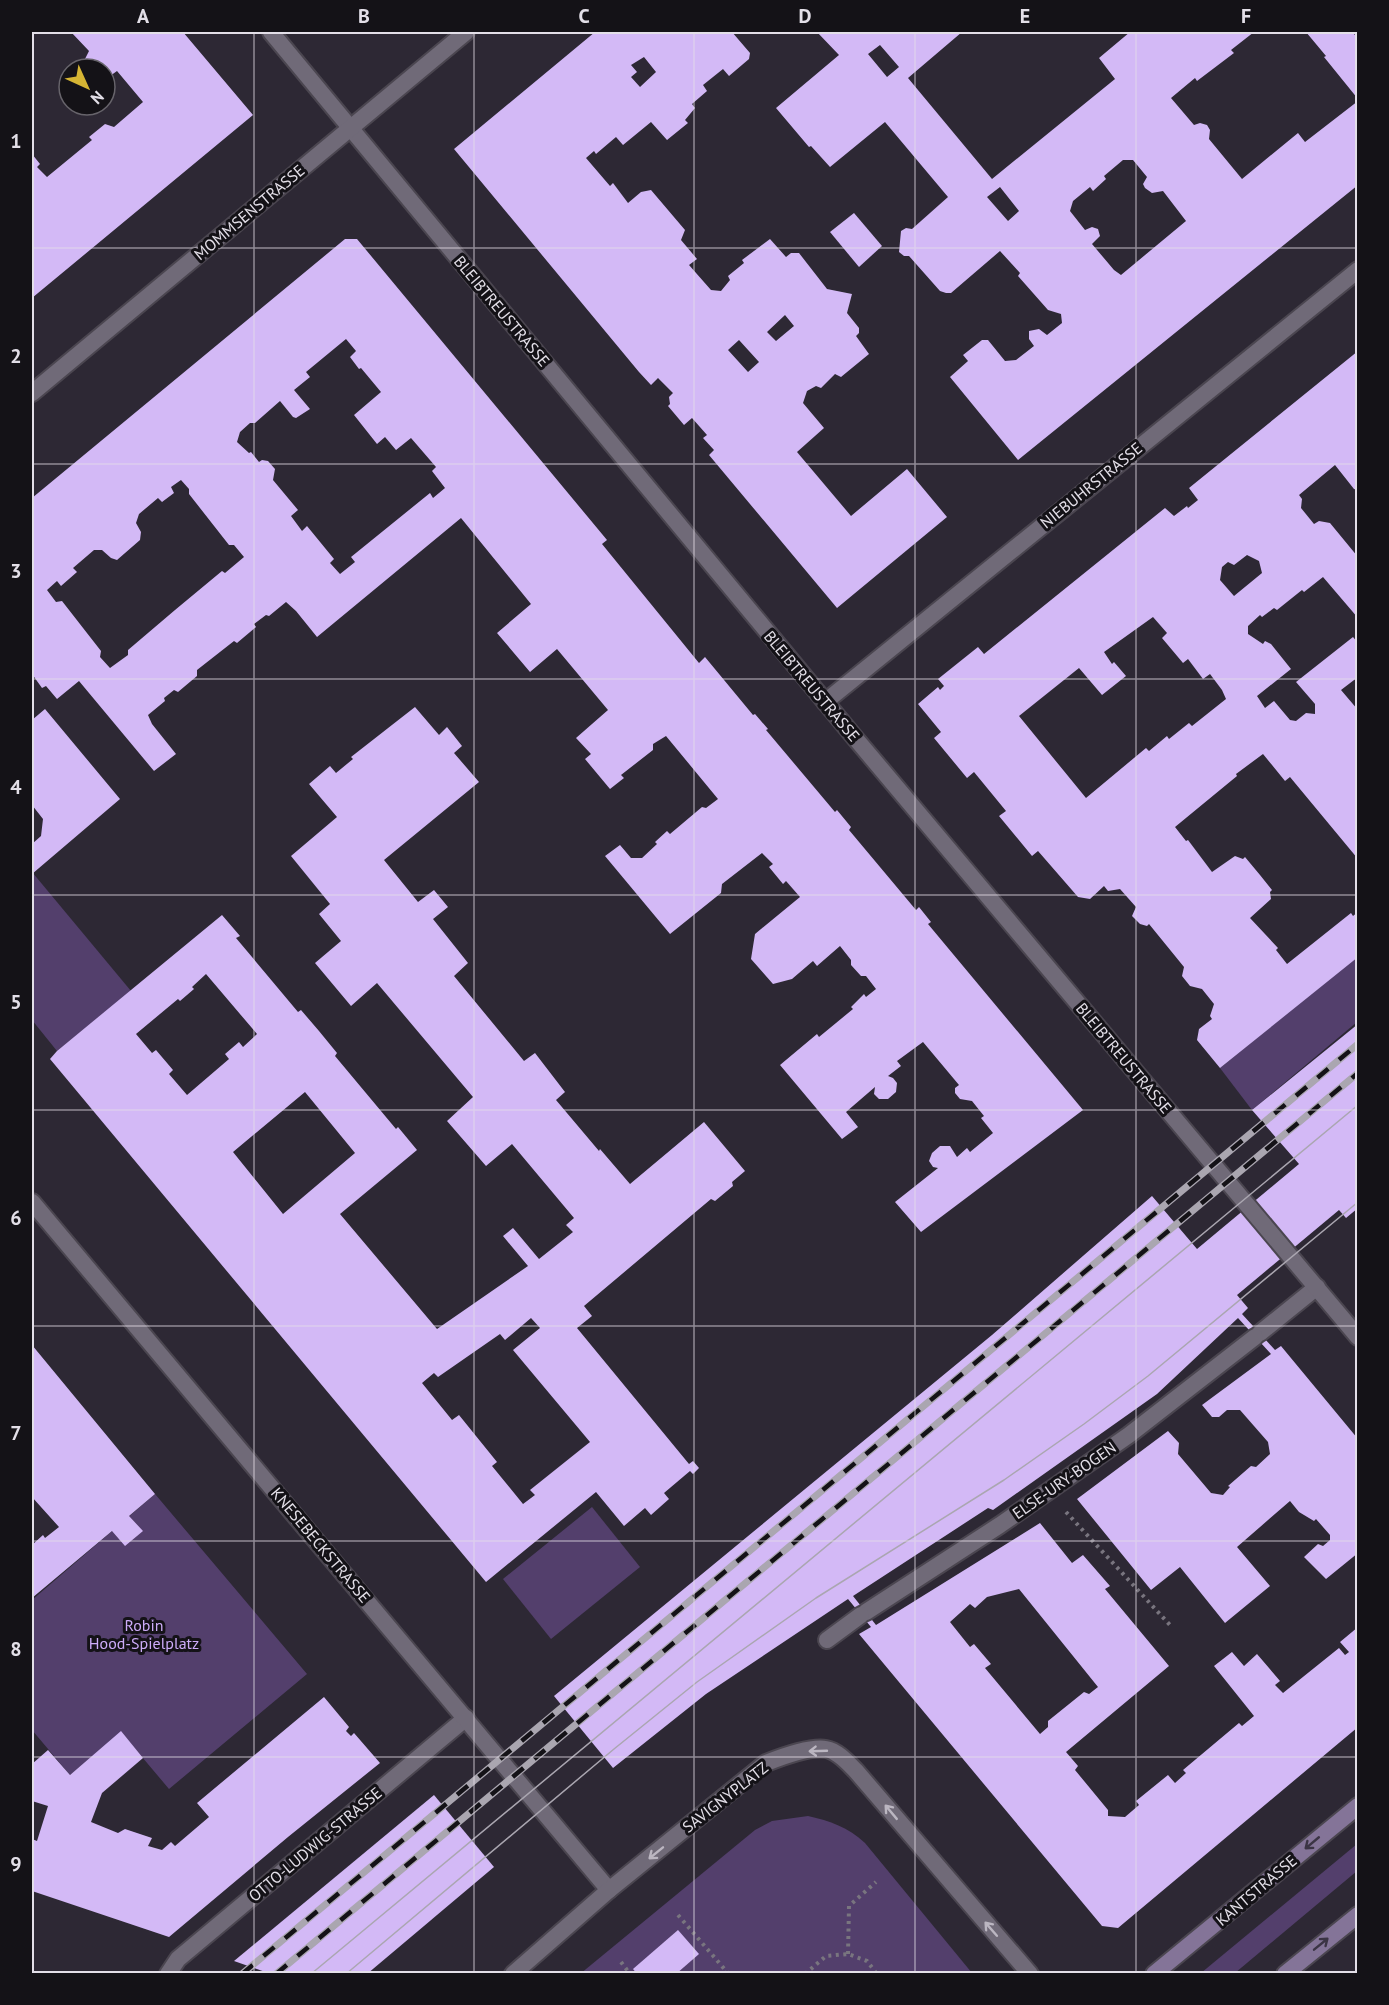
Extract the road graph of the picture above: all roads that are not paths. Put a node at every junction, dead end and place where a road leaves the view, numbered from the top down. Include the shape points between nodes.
1 (271, 32) edge
2 (466, 32) edge
3 (351, 128) junction
4 (1358, 270) edge
5 (32, 393) edge
6 (825, 702) junction
7 (32, 1202) edge
8 (1317, 1287) junction
9 (1358, 1337) edge
10 (827, 1640) dead end
11 (466, 1718) junction
12 (1358, 1806) edge
13 (609, 1890) junction
14 (1358, 1915) edge
15 (168, 1974) edge
16 (513, 1974) edge
17 (1030, 1974) edge
18 (1154, 1974) edge
19 (1285, 1974) edge

1 - 3 street, BLEIBTREUSTRASSE
2 - 3 street, MOMMSENSTRASSE
3 - 5 street, MOMMSENSTRASSE
3 - 6 street, BLEIBTREUSTRASSE
4 - 6 street, NIEBUHRSTRASSE
6 - 8 street, BLEIBTREUSTRASSE
7 - 11 street, KNESEBECKSTRASSE
8 - 9 street, BLEIBTREUSTRASSE
8 - 10 street, ELSE-URY-BOGEN via 1129,1435
11 - 13 street, KNESEBECKSTRASSE
11 - 15 street, OTTO-LUDWIG-STRASSE via 178,1959
12 -> 18 main road, KANTSTRASSE
13 - 16 street, SAVIGNYPLATZ
17 -> 13 street, SAVIGNYPLATZ via 856,1771 826,1749 796,1752 766,1763
19 -> 14 main road

